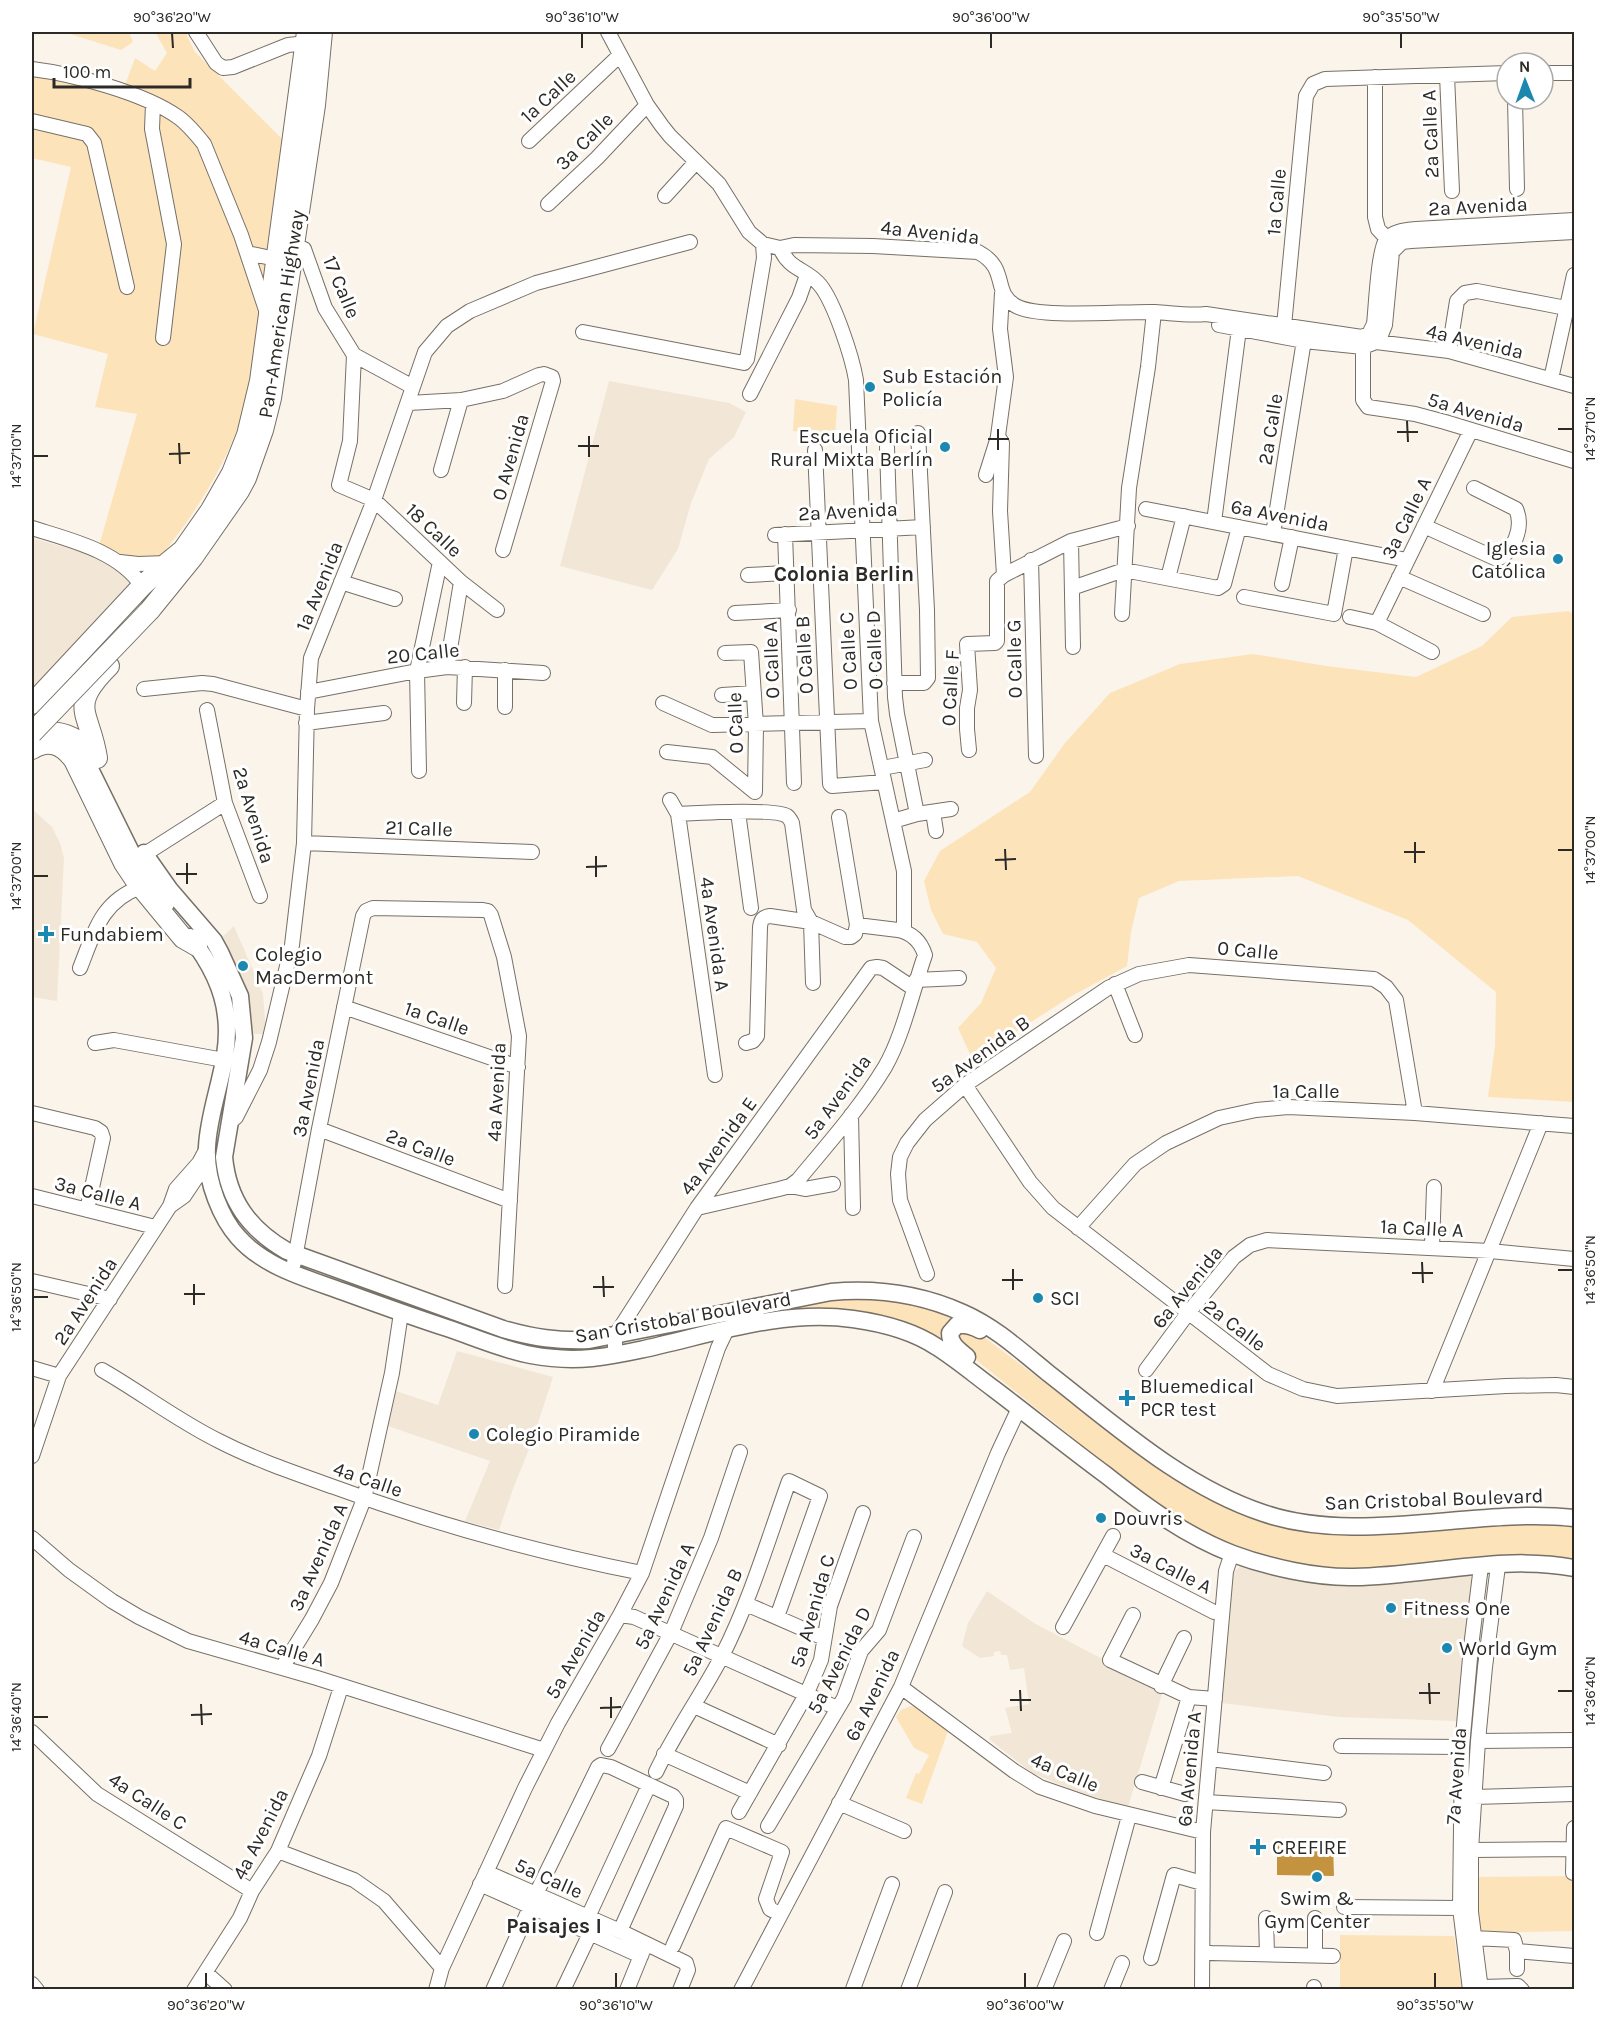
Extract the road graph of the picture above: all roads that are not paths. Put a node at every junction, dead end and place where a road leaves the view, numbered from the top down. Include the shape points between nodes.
1 (196, 32) edge
2 (608, 32) edge
3 (312, 35) edge
4 (620, 55) junction
5 (32, 69) edge
6 (1495, 73) edge
7 (1555, 73) edge
8 (1575, 73) edge
9 (1447, 75) junction
10 (1375, 77) junction
11 (153, 104) junction
12 (647, 105) junction
13 (1515, 111) edge
14 (32, 121) edge
15 (529, 141) dead end
16 (696, 162) junction
17 (1517, 189) dead end
18 (1452, 190) dead end
19 (665, 196) dead end
20 (548, 204) dead end
21 (1575, 220) edge
22 (1575, 232) edge
23 (690, 242) dead end
24 (1391, 243) junction
25 (763, 244) junction
26 (293, 246) junction
27 (780, 248) junction
28 (247, 253) junction
29 (276, 259) junction
30 (807, 275) junction
31 (1575, 275) edge
32 (127, 287) dead end
33 (1002, 293) junction
34 (1566, 308) junction
35 (1154, 312) junction
36 (268, 315) junction
37 (1239, 324) junction
38 (1284, 326) junction
39 (582, 332) dead end
40 (1305, 335) junction
41 (163, 338) dead end
42 (1366, 340) junction
43 (1449, 351) junction
44 (354, 355) junction
45 (1551, 379) junction
46 (1575, 386) edge
47 (413, 387) junction
48 (750, 393) dead end
49 (461, 400) junction
50 (409, 403) junction
51 (1471, 430) junction
52 (918, 433) dead end
53 (998, 436) junction
54 (886, 447) dead end
55 (815, 450) dead end
56 (1575, 461) edge
57 (441, 470) dead end
58 (986, 475) dead end
59 (1474, 488) dead end
60 (239, 491) junction
61 (374, 500) junction
62 (1146, 509) dead end
63 (1185, 516) junction
64 (1214, 522) junction
65 (1128, 526) junction
66 (1424, 526) junction
67 (923, 527) junction
68 (1239, 527) junction
69 (32, 528) edge
70 (890, 529) junction
71 (863, 530) junction
72 (818, 532) junction
73 (1273, 534) junction
74 (780, 535) joint
75 (1292, 537) junction
76 (1071, 541) junction
77 (1346, 548) junction
78 (183, 550) junction
79 (503, 550) dead end
80 (1031, 560) junction
81 (1407, 560) junction
82 (118, 561) junction
83 (440, 562) junction
84 (166, 563) junction
85 (1124, 570) junction
86 (786, 573) junction
87 (748, 575) dead end
88 (1399, 577) junction
89 (1000, 578) junction
90 (1168, 578) junction
91 (341, 582) junction
92 (461, 582) junction
93 (1282, 584) dead end
94 (142, 586) junction
95 (1072, 588) junction
96 (1244, 597) dead end
97 (395, 599) dead end
98 (497, 610) dead end
99 (789, 610) junction
100 (735, 614) dead end
101 (1122, 614) dead end
102 (1483, 614) dead end
103 (1350, 617) dead end
104 (1377, 623) junction
105 (1073, 647) dead end
106 (1432, 652) dead end
107 (725, 653) dead end
108 (447, 667) junction
109 (465, 667) junction
110 (505, 670) junction
111 (417, 671) junction
112 (868, 672) junction
113 (543, 673) dead end
114 (894, 677) junction
115 (144, 689) dead end
116 (308, 692) junction
117 (754, 693) junction
118 (722, 695) dead end
119 (464, 703) dead end
120 (663, 703) dead end
121 (32, 704) edge
122 (505, 707) dead end
123 (207, 710) dead end
124 (384, 713) dead end
125 (307, 716) junction
126 (872, 721) junction
127 (793, 722) junction
128 (827, 722) junction
129 (756, 725) junction
130 (73, 726) dead end
131 (32, 734) edge
132 (32, 749) edge
133 (969, 750) dead end
134 (667, 752) dead end
135 (1036, 756) dead end
136 (91, 760) junction
137 (925, 760) dead end
138 (906, 763) junction
139 (419, 771) dead end
140 (883, 775) junction
141 (794, 783) dead end
142 (670, 801) dead end
143 (225, 803) junction
144 (951, 809) dead end
145 (738, 812) junction
146 (933, 812) junction
147 (678, 814) junction
148 (917, 814) junction
149 (839, 817) dead end
150 (893, 821) junction
151 (936, 831) dead end
152 (304, 843) junction
153 (532, 852) dead end
154 (145, 854) junction
155 (141, 887) junction
156 (260, 896) dead end
157 (751, 908) dead end
158 (366, 911) joint
159 (811, 922) junction
160 (857, 925) junction
161 (904, 931) junction
162 (197, 946) junction
163 (80, 968) dead end
164 (959, 978) dead end
165 (813, 983) dead end
166 (915, 984) junction
167 (1111, 986) junction
168 (344, 1007) junction
169 (1135, 1035) dead end
170 (95, 1043) dead end
171 (746, 1043) dead end
172 (224, 1060) junction
173 (518, 1066) junction
174 (716, 1075) dead end
175 (965, 1085) junction
176 (32, 1113) edge
177 (1415, 1113) junction
178 (851, 1115) junction
179 (229, 1123) junction
180 (1541, 1123) junction
181 (1575, 1126) edge
182 (319, 1130) junction
183 (206, 1150) junction
184 (208, 1171) junction
185 (833, 1184) dead end
186 (790, 1186) junction
187 (1434, 1187) dead end
188 (32, 1196) edge
189 (510, 1201) junction
190 (170, 1206) junction
191 (697, 1208) junction
192 (853, 1208) dead end
193 (87, 1210) junction
194 (155, 1227) junction
195 (1078, 1228) junction
196 (1267, 1240) joint
197 (1432, 1248) junction
198 (1490, 1251) junction
199 (297, 1254) junction
200 (1575, 1258) edge
201 (292, 1273) junction
202 (927, 1274) dead end
203 (32, 1281) edge
204 (504, 1286) dead end
205 (800, 1297) junction
206 (110, 1299) junction
207 (401, 1313) junction
208 (1188, 1313) junction
209 (727, 1329) junction
210 (615, 1336) junction
211 (615, 1354) junction
212 (32, 1368) edge
213 (102, 1370) dead end
214 (1146, 1370) dead end
215 (59, 1376) junction
216 (1575, 1387) edge
217 (1432, 1391) junction
218 (1019, 1408) junction
219 (1106, 1418) junction
220 (33, 1450) edge
221 (740, 1452) dead end
222 (1097, 1469) junction
223 (364, 1498) junction
224 (863, 1514) dead end
225 (1575, 1518) edge
226 (1113, 1536) dead end
227 (914, 1537) dead end
228 (32, 1538) edge
229 (1232, 1553) junction
230 (1103, 1555) junction
231 (1490, 1566) junction
232 (1575, 1569) edge
233 (642, 1573) junction
234 (746, 1604) junction
235 (1222, 1612) junction
236 (620, 1615) junction
237 (1133, 1616) dead end
238 (777, 1617) junction
239 (1063, 1627) dead end
240 (671, 1633) junction
241 (824, 1638) junction
242 (1184, 1638) dead end
243 (722, 1656) junction
244 (1469, 1666) junction
245 (1485, 1667) junction
246 (282, 1668) junction
247 (1161, 1686) junction
248 (340, 1687) junction
249 (901, 1687) junction
250 (807, 1693) junction
251 (1189, 1697) junction
252 (1215, 1699) junction
253 (694, 1706) junction
254 (837, 1708) junction
255 (32, 1734) edge
256 (1575, 1740) edge
257 (1478, 1741) junction
258 (779, 1745) junction
259 (1341, 1746) dead end
260 (1462, 1747) junction
261 (608, 1749) dead end
262 (544, 1750) junction
263 (664, 1754) junction
264 (1210, 1759) junction
265 (656, 1772) dead end
266 (1324, 1773) dead end
267 (1142, 1782) dead end
268 (650, 1785) junction
269 (1161, 1788) junction
270 (750, 1793) junction
271 (1185, 1794) dead end
272 (1575, 1794) edge
273 (1474, 1797) junction
274 (1206, 1802) junction
275 (839, 1803) junction
276 (1339, 1810) dead end
277 (739, 1812) dead end
278 (1129, 1816) junction
279 (768, 1826) dead end
280 (1574, 1828) edge
281 (904, 1831) dead end
282 (1203, 1832) junction
283 (1573, 1849) junction
284 (1471, 1850) junction
285 (278, 1851) junction
286 (1573, 1873) edge
287 (483, 1878) junction
288 (1202, 1883) junction
289 (892, 1884) dead end
290 (252, 1891) junction
291 (945, 1892) dead end
292 (533, 1900) junction
293 (1344, 1906) dead end
294 (1460, 1908) junction
295 (780, 1914) junction
296 (1266, 1918) dead end
297 (1315, 1918) dead end
298 (591, 1924) junction
299 (620, 1931) junction
300 (1097, 1933) dead end
301 (1473, 1938) junction
302 (1064, 1941) dead end
303 (673, 1946) dead end
304 (644, 1950) junction
305 (1203, 1951) junction
306 (1518, 1952) junction
307 (1267, 1954) junction
308 (1315, 1955) junction
309 (1333, 1956) dead end
310 (1575, 1956) edge
311 (1151, 1959) dead end
312 (1122, 1963) dead end
313 (442, 1968) junction
314 (1517, 1969) dead end
315 (206, 1973) junction
316 (32, 1984) edge
317 (1477, 1988) edge
318 (37, 1989) edge
319 (194, 1989) edge
320 (225, 1989) edge
321 (436, 1989) edge
322 (493, 1989) edge
323 (563, 1989) edge
324 (627, 1989) edge
325 (680, 1989) edge
326 (741, 1989) edge
327 (851, 1989) edge
328 (866, 1989) edge
329 (908, 1989) edge
330 (1044, 1989) edge
331 (1112, 1989) edge
332 (1202, 1989) edge
333 (1521, 1989) edge

1 - 3 street via 223,68
2 - 4 street
3 - 26 highway, Pan-American Highway via 315,105
3 - 29 highway, Pan-American Highway
4 - 12 street
4 - 15 street, 1a Calle
5 - 11 street via 113,87
6 - 9 street
7 - 8 street
9 - 10 street
9 - 18 street, 2a Calle A
10 - 24 street via 1375,217 1378,229
10 - 38 street, 1a Calle via 1325,79 1313,84 1306,96
11 - 28 street via 177,117 204,144
11 - 41 street via 152,129 174,244
12 - 16 street
12 - 20 street, 3a Calle
13 - 17 street
14 - 32 street via 87,134 94,143
16 - 19 street
16 - 25 street via 719,184 749,232
21 - 24 street, 2a Avenida via 1416,229 1400,231
22 - 24 street, 2a Avenida
23 - 47 street, 1a Avenida via 536,282 470,311 447,326 425,352
24 - 42 street via 1385,325 1381,335
25 - 27 street, 4a Avenida
25 - 39 street via 764,258 744,363
26 - 44 street, 17 Calle via 304,249 325,308
26 - 60 highway, Pan-American Highway via 271,398
27 - 30 street, 0 Calle C via 790,264
27 - 33 street, 4a Avenida via 873,246 978,252 997,269
28 - 29 street
28 - 36 street
29 - 36 highway, Pan-American Highway
30 - 48 street
30 - 71 street, 0 Calle C via 819,283 828,297 854,369
31 - 34 street
33 - 35 street, 4a Avenida via 1018,308 1038,312
33 - 53 street, 0 Calle F via 1000,329 1006,377
34 - 43 street via 1477,291 1465,293 1457,301
34 - 45 street
35 - 37 street, 4a Avenida via 1206,314
35 - 65 street via 1129,488
36 - 78 highway, Pan-American Highway via 260,381 247,435 232,473
37 - 38 street, 4a Avenida
37 - 40 street, 4a Avenida
37 - 64 street
38 - 40 street, 4a Avenida
40 - 42 street, 4a Avenida
40 - 73 street, 2a Calle
42 - 43 street, 4a Avenida
42 - 51 street, 5a Avenida via 1365,405
43 - 45 street, 4a Avenida
44 - 47 street, 17 Calle
44 - 61 street, 18 Calle via 350,441 339,485
45 - 46 street, 4a Avenida
47 - 50 street, 1a Avenida
49 - 50 street
49 - 57 street
49 - 79 street, 0 Avenida via 503,391 539,375 549,375 553,381
50 - 61 street, 1a Avenida
51 - 56 street, 5a Avenida
51 - 66 street, 3a Calle A
52 - 67 street
53 - 58 street, 0 Calle F
53 - 89 street, 0 Calle F via 1002,443
54 - 70 street, 0 Calle D
55 - 72 street, 0 Calle B
59 - 66 street via 1516,509 1519,527 1511,549 1504,556 1497,559
60 - 131 highway, Pan-American Highway, bridge via 150,610
60 - 136 highway via 224,527 188,580 87,693 84,710 95,745
61 - 83 street, 18 Calle
61 - 91 street, 1a Avenida
62 - 63 street, 6a Avenida
63 - 64 street, 6a Avenida
63 - 90 street
64 - 68 street, 6a Avenida
65 - 76 street
65 - 85 street
66 - 81 street, 3a Calle A
67 - 70 street, 2a Avenida
67 - 114 street via 928,678 924,682
68 - 73 street, 6a Avenida
68 - 90 street via 1221,587
69 - 82 street
70 - 71 street, 2a Avenida
70 - 114 street, 0 Calle D
71 - 72 street, 2a Avenida
71 - 112 street, 0 Calle C
72 - 74 street, 2a Avenida
72 - 128 street, 0 Calle B
73 - 75 street, 6a Avenida
74 - 86 street, 0 Calle A
75 - 77 street, 6a Avenida
75 - 93 street
76 - 80 street
76 - 95 street
77 - 81 street, 6a Avenida
77 - 96 street via 1333,614
78 - 84 highway, Pan-American Highway
78 - 130 highway via 167,574 82,668 73,696
80 - 89 street
80 - 135 street, 0 Calle G
81 - 88 street, 3a Calle A
82 - 84 street
82 - 94 street
83 - 92 street, 18 Calle
83 - 111 street
84 - 94 highway, Pan-American Highway
85 - 90 street
85 - 95 street
85 - 101 street
86 - 87 street
86 - 99 street, 0 Calle A
88 - 102 street
88 - 104 street, 3a Calle A
89 - 133 street, 0 Calle F via 997,641 967,644
91 - 97 street
91 - 116 street, 1a Avenida via 311,658
92 - 98 street, 18 Calle
92 - 108 street
94 - 121 highway, Pan-American Highway
95 - 105 street
99 - 100 street
99 - 127 street, 0 Calle A
103 - 104 street
104 - 106 street
107 - 117 street, 0 Calle via 751,652
108 - 109 street, 20 Calle
108 - 111 street, 20 Calle
109 - 110 street, 20 Calle
109 - 119 street
110 - 113 street, 20 Calle
110 - 122 street
111 - 116 street, 20 Calle
111 - 139 street
112 - 114 street
112 - 126 street, 0 Calle C
114 - 138 street, 0 Calle D
115 - 125 street via 213,684
116 - 125 street, 1a Avenida
117 - 118 street
117 - 129 street, 0 Calle
120 - 129 street via 712,725
123 - 143 street, 2a Avenida
124 - 125 street
125 - 152 street, 1a Avenida
126 - 128 street
126 - 140 street, 0 Calle C
127 - 128 street
127 - 129 street
127 - 141 street, 0 Calle A
128 - 140 street, 0 Calle B via 831,785
129 - 134 street, 0 Calle via 755,792 712,757
131 - 136 highway via 49,732 70,737 88,747
132 - 155 highway via 46,743 68,752 124,863
136 - 154 main road, San Cristobal Boulevard
136 - 162 main road, San Cristobal Boulevard via 134,858
137 - 138 street
138 - 140 street
138 - 148 street, 0 Calle D
140 - 150 street, 0 Calle C
142 - 147 street, 4a Avenida A
143 - 154 street
143 - 156 street, 2a Avenida
144 - 146 street
145 - 147 street
145 - 157 street
145 - 159 street via 788,816 804,910
146 - 148 street
146 - 151 street
147 - 174 street, 4a Avenida A
148 - 150 street
149 - 160 street
150 - 161 street, 0 Calle C via 904,871
152 - 153 street, 21 Calle
152 - 179 street, 1a Avenida via 292,945 269,1042 260,1070 236,1117
154 - 179 main road, San Cristobal Boulevard via 214,941 240,996 244,1038
155 - 162 highway via 183,938
155 - 163 street via 113,902 100,919
158 - 168 street, 3a Avenida
158 - 173 street, 4a Avenida via 488,910 504,957 519,1036
159 - 160 street via 845,937 855,934
159 - 165 street
159 - 171 street via 770,916 761,920 757,1036
160 - 161 street
161 - 166 street, 5a Avenida via 916,939 925,955
162 - 172 main road, San Cristobal Boulevard via 224,999
164 - 166 street
166 - 178 street, 5a Avenida via 885,1066
166 - 191 street, 4a Avenida E via 883,968 871,968
167 - 169 street
167 - 175 street, 5a Avenida B
167 - 177 street, 0 Calle via 1139,974 1189,965 1374,979 1396,1000
168 - 173 street, 1a Calle
168 - 182 street, 3a Avenida
170 - 172 street via 114,1040
172 - 183 main road, San Cristobal Boulevard
173 - 189 street, 4a Avenida
175 - 195 street, 2a Calle via 1030,1182
175 - 202 street, 5a Avenida B via 925,1120 900,1157 900,1200
176 - 193 street via 101,1132
177 - 180 street, 1a Calle
177 - 195 street, 1a Calle via 1288,1107 1219,1118 1166,1143 1135,1164
178 - 186 street, 5a Avenida
178 - 192 street
179 - 199 main road, San Cristobal Boulevard via 224,1157 233,1197 269,1240
180 - 181 street, 1a Calle
180 - 198 street
182 - 189 street, 2a Calle
182 - 199 street, 3a Avenida
183 - 184 main road, San Cristobal Boulevard
183 - 190 street, 2a Avenida via 200,1163 176,1189
184 - 190 street, 2a Avenida
184 - 201 main road, San Cristobal Boulevard via 223,1216 236,1236 253,1252
185 - 186 street via 805,1189
186 - 191 street
187 - 197 street
188 - 193 street, 3a Calle A
189 - 204 street, 4a Avenida
190 - 194 street, 2a Avenida
191 - 210 street, 4a Avenida E
193 - 194 street, 3a Calle A
194 - 206 street, 2a Avenida
195 - 208 street, 2a Calle
196 - 197 street, 1a Calle A
196 - 208 street, 6a Avenida via 1250,1245 1234,1257
197 - 198 street, 1a Calle A
198 - 200 street, 1a Calle A
198 - 217 street
199 - 201 street, 3a Avenida
199 - 210 main road, San Cristobal Boulevard via 530,1337 556,1341
201 - 207 main road, San Cristobal Boulevard
203 - 206 street
205 - 209 main road via 778,1309 733,1319
205 - 210 main road, San Cristobal Boulevard
205 - 219 main road, San Cristobal Boulevard via 866,1289 939,1303 996,1331
206 - 215 street, 2a Avenida
207 - 211 main road, San Cristobal Boulevard via 525,1354 561,1360
207 - 223 street, 3a Avenida A
208 - 214 street, 6a Avenida
208 - 217 street, 2a Calle via 1268,1374 1303,1389 1337,1396
209 - 211 main road, San Cristobal Boulevard
209 - 218 main road, San Cristobal Boulevard via 818,1316 895,1328 934,1345
209 - 233 street, 5a Avenida
210 - 211 street
212 - 215 street
213 - 223 street, 4a Calle via 218,1441
215 - 220 street, 2a Avenida
216 - 217 street, 2a Calle
218 - 222 main road, San Cristobal Boulevard
218 - 249 street, 6a Avenida
219 - 222 main road via 980,1330 962,1324 952,1328 950,1338 955,1348 1069,1438
219 - 225 main road, San Cristobal Boulevard via 1194,1482 1267,1514 1300,1522 1352,1526 1518,1516
221 - 240 street, 5a Avenida A via 711,1538
222 - 229 main road, San Cristobal Boulevard via 1179,1528
223 - 233 street, 4a Calle via 502,1541
223 - 246 street, 3a Avenida A via 331,1583
224 - 241 street, 5a Avenida C via 830,1606
226 - 230 street
227 - 254 street, 5a Avenida D via 879,1630 861,1651
228 - 246 street, 4a Calle A via 69,1570 139,1617 188,1641
229 - 231 main road, San Cristobal Boulevard via 1309,1573 1352,1577
229 - 235 street, 6a Avenida A via 1226,1570
230 - 235 street, 3a Calle A via 1214,1612
230 - 239 street
231 - 232 main road, San Cristobal Boulevard via 1539,1564
231 - 244 street, 7a Avenida
231 - 245 street, 7a Avenida
233 - 236 street, 5a Avenida
234 - 238 street
234 - 238 street, 5a Avenida B via 789,1481 820,1496
234 - 243 street, 5a Avenida B
235 - 252 street, 6a Avenida A
236 - 240 street
236 - 262 street, 5a Avenida
237 - 247 street via 1110,1660
238 - 241 street
240 - 243 street
240 - 261 street, 5a Avenida A
241 - 250 street, 5a Avenida C via 821,1660
242 - 247 street
243 - 250 street
243 - 253 street, 5a Avenida B
244 - 245 street
244 - 260 street, 7a Avenida
245 - 257 street, 7a Avenida
246 - 248 street, 4a Calle A
247 - 251 street
248 - 262 street, 4a Calle A
248 - 285 street, 4a Avenida via 319,1756
249 - 275 street, 6a Avenida
249 - 278 street, 4a Calle via 1040,1787
250 - 254 street
250 - 258 street, 5a Avenida C
251 - 252 street
251 - 269 street
252 - 264 street, 6a Avenida A
253 - 258 street
253 - 263 street, 5a Avenida B
254 - 279 street, 5a Avenida D
255 - 290 street, 4a Calle C via 97,1794
256 - 257 street
257 - 273 street, 7a Avenida
258 - 270 street, 5a Avenida C
259 - 260 street
260 - 294 street, 7a Avenida
262 - 287 street, 5a Avenida
263 - 265 street, 5a Avenida B
263 - 270 street
264 - 266 street
264 - 274 street, 6a Avenida A
267 - 269 street
268 - 292 street via 611,1767 598,1767
268 - 298 street
268 - 299 street via 673,1796 676,1806
269 - 271 street
270 - 277 street, 5a Avenida C
272 - 273 street
273 - 284 street, 7a Avenida
274 - 276 street
274 - 282 street, 6a Avenida A
275 - 281 street
275 - 295 street, 6a Avenida
278 - 282 street, 4a Calle
278 - 300 street
280 - 283 street
282 - 288 street, 6a Avenida A
283 - 284 street
283 - 286 street
284 - 301 street, 7a Avenida
285 - 290 street, 4a Avenida
285 - 313 street via 362,1885 384,1901
287 - 292 street, 5a Calle
287 - 313 street, 5a Avenida
288 - 305 street, 6a Avenida A
288 - 311 street via 1174,1875
289 - 327 street
290 - 315 street, 4a Avenida
291 - 329 street
292 - 298 street, 5a Calle
292 - 322 street
293 - 294 street
294 - 317 street, 7a Avenida
295 - 303 street via 770,1909 766,1899 782,1852 726,1828
295 - 326 street, 6a Avenida
296 - 307 street
297 - 308 street
298 - 299 street, 5a Calle
298 - 304 street, 5a Calle
298 - 323 street
299 - 304 street, 5a Calle
301 - 306 street via 1512,1939
301 - 317 street, 7a Avenida
302 - 330 street
304 - 324 street
304 - 325 street, 5a Calle via 686,1963 688,1970
305 - 307 street
305 - 332 street, 6a Avenida A
306 - 310 street
306 - 314 street
307 - 308 street
308 - 309 street
312 - 331 street
313 - 321 street, 5a Avenida
315 - 319 street, 4a Avenida
315 - 320 street
316 - 318 street
317 - 333 street
327 - 328 street

